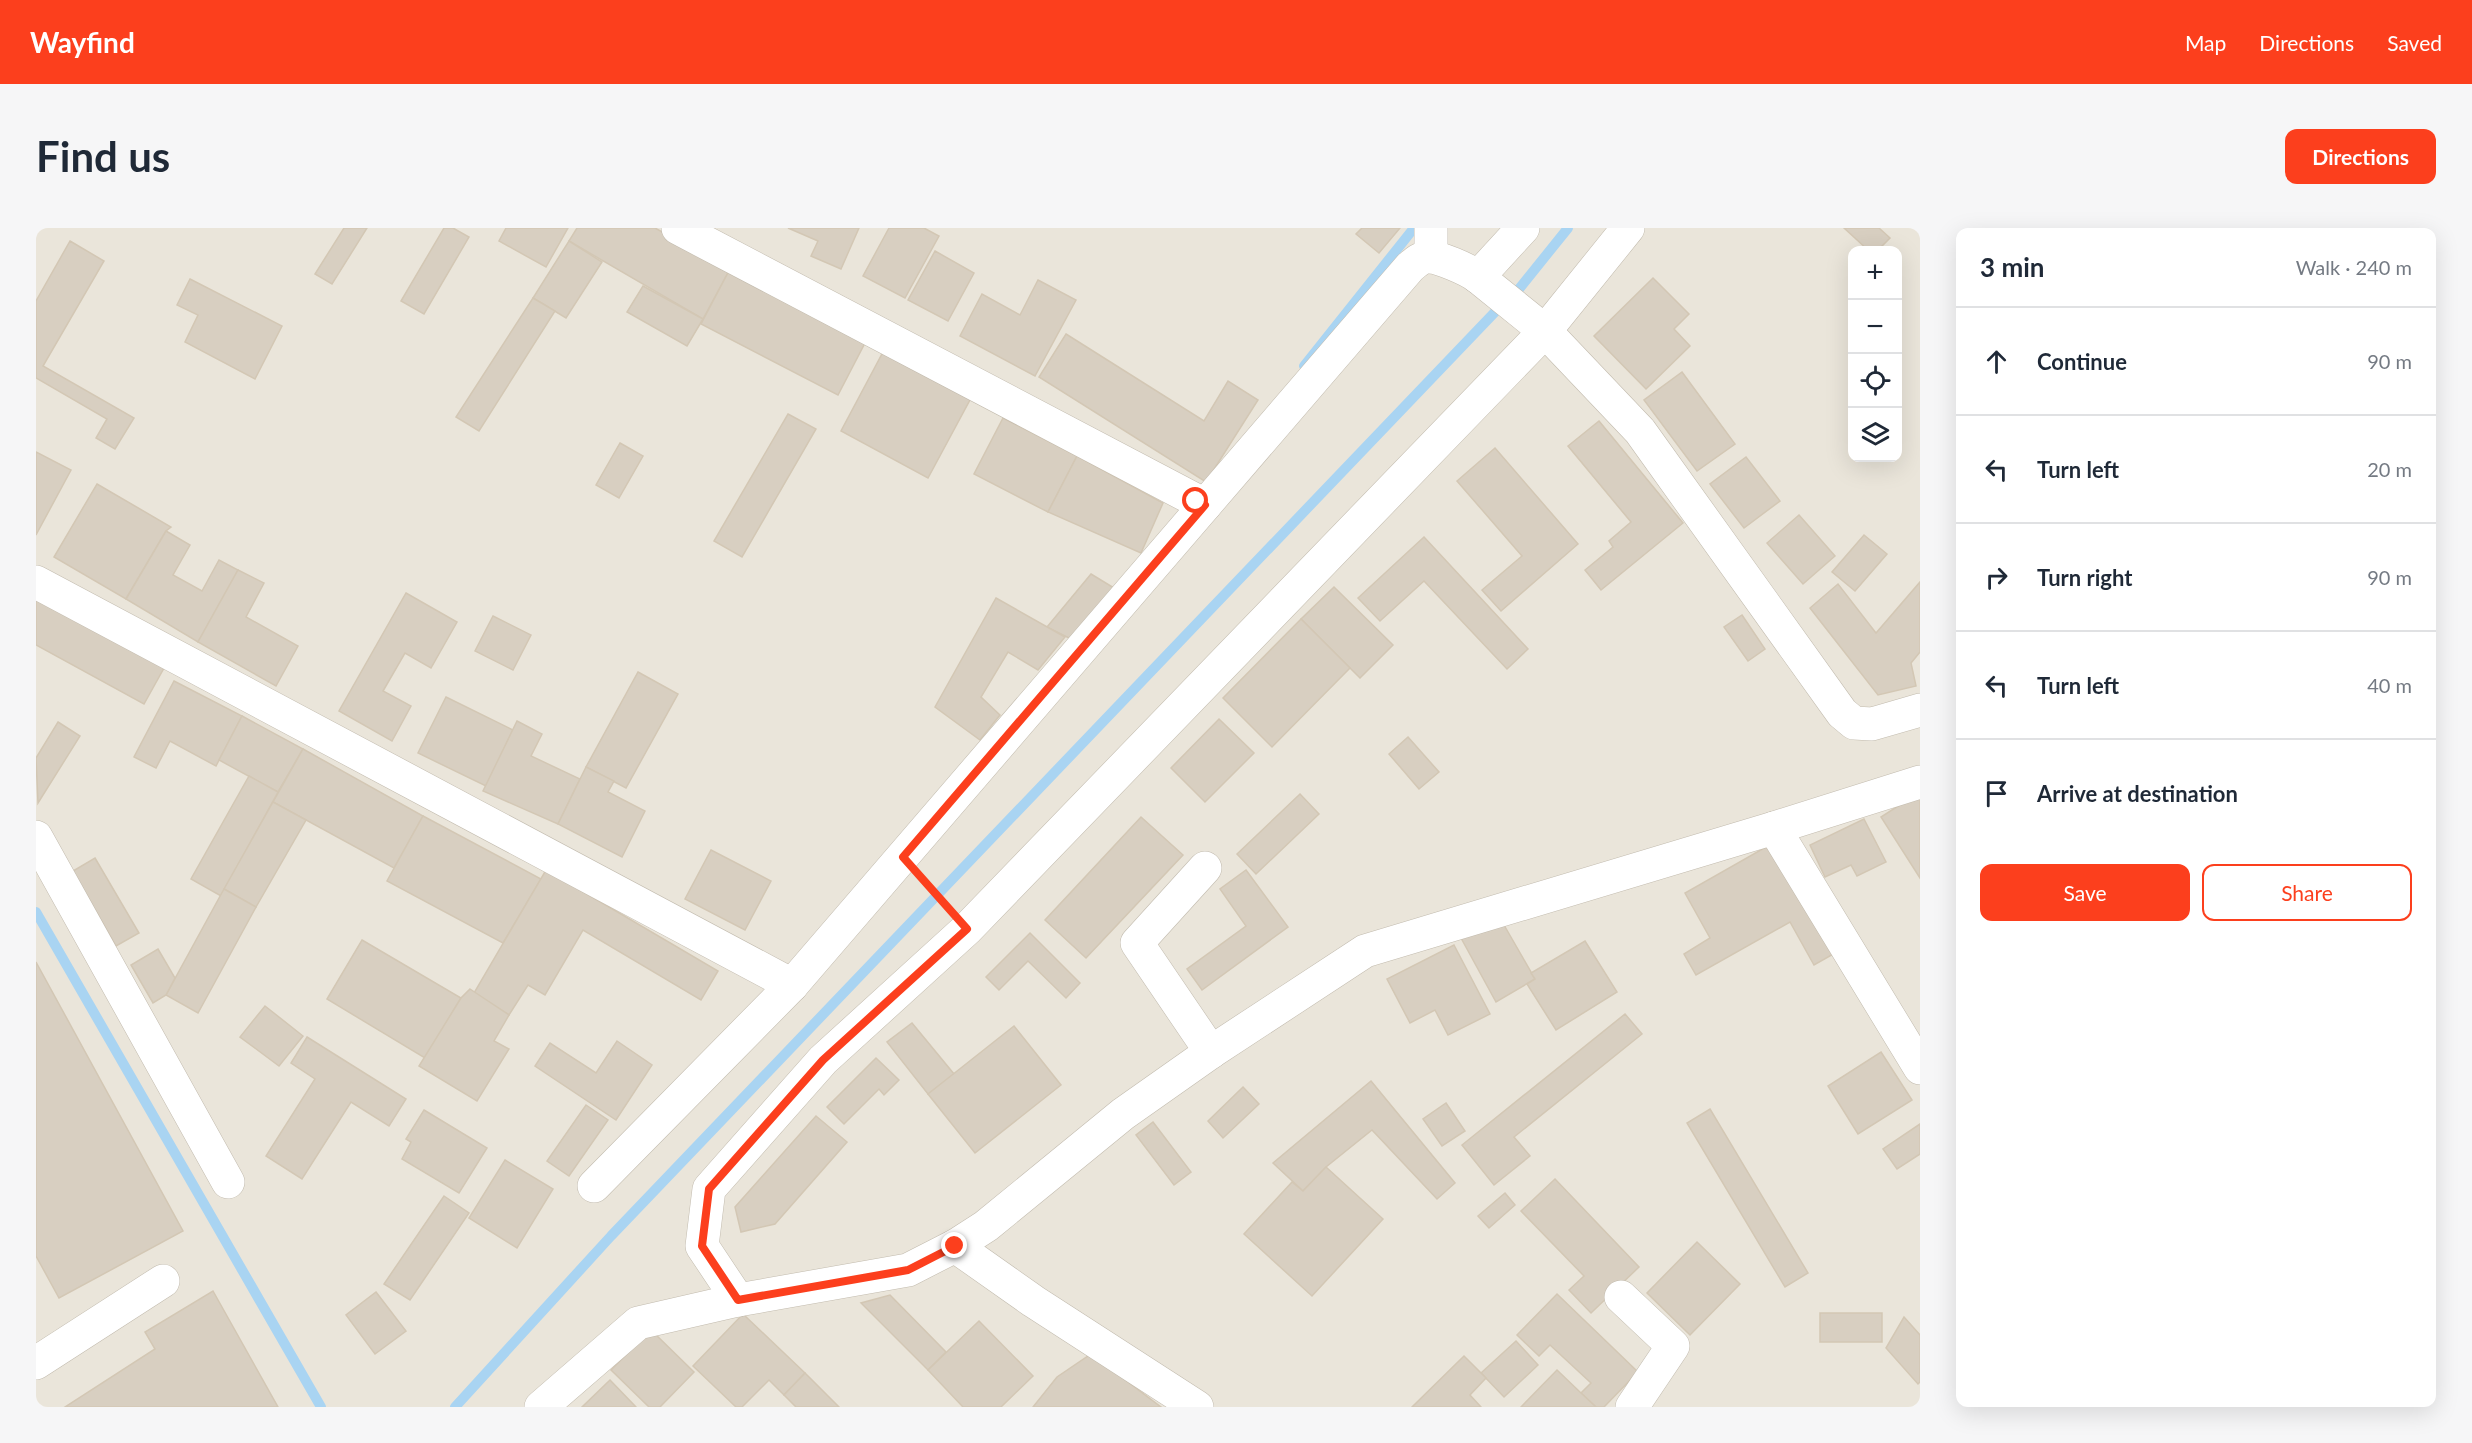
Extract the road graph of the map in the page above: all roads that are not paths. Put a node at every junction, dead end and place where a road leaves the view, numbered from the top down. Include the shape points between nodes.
1 (678, 228) edge
2 (1523, 228) edge
3 (1628, 228) edge
4 (1431, 242) edge
5 (1478, 277) junction
6 (1545, 331) junction
7 (1205, 505) junction
8 (36, 582) edge
9 (1920, 710) edge
10 (1920, 782) edge
11 (1774, 828) junction
12 (36, 837) edge
13 (1204, 868) dead end
14 (792, 985) junction
15 (1211, 1052) junction
16 (1920, 1068) edge
17 (228, 1182) dead end
18 (594, 1186) dead end
19 (955, 1246) junction
20 (163, 1281) dead end
21 (1622, 1297) dead end
22 (738, 1300) junction
23 (40, 1350) edge
24 (541, 1407) edge
25 (1197, 1407) edge
26 (1632, 1407) edge

1 - 7 street
2 - 5 street
3 - 6 street
4 - 5 street
4 - 7 street
5 - 6 street
6 - 9 street via 1640,431 1842,713 1854,723 1872,724
6 - 22 street via 967,929 823,1060 709,1189 702,1246
7 - 14 street
8 - 14 street
10 - 11 street
11 - 15 street via 1365,951
11 - 16 street
12 - 17 street
13 - 15 street via 1137,942
14 - 18 street
15 - 19 street via 1123,1114 986,1226
19 - 22 street via 908,1270
19 - 25 street
20 - 23 street
21 - 26 street via 1673,1346
22 - 24 street via 638,1323

